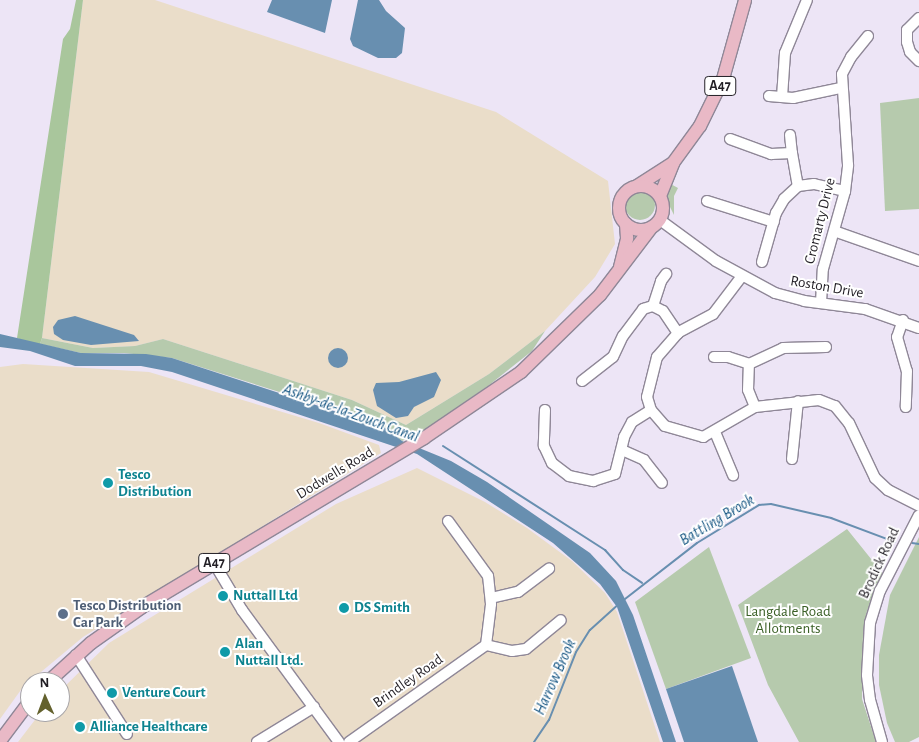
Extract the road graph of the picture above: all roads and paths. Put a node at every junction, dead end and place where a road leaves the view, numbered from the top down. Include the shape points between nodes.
1 (745, 0) edge
2 (807, 0) edge
3 (919, 18) edge
4 (868, 36) dead end
5 (919, 61) edge
6 (841, 88) junction
7 (769, 96) dead end
8 (782, 97) junction
9 (790, 135) dead end
10 (730, 139) dead end
11 (792, 153) junction
12 (673, 163) junction
13 (637, 186) junction
14 (798, 186) junction
15 (845, 191) junction
16 (660, 196) junction
17 (707, 201) dead end
18 (774, 222) junction
19 (626, 224) junction
20 (655, 224) junction
21 (834, 231) junction
22 (919, 261) edge
23 (762, 262) dead end
24 (620, 270) junction
25 (666, 274) dead end
26 (742, 276) junction
27 (820, 302) junction
28 (654, 306) junction
29 (902, 320) junction
30 (919, 328) edge
31 (678, 333) junction
32 (826, 347) dead end
33 (714, 357) dead end
34 (749, 364) junction
35 (582, 381) dead end
36 (798, 401) junction
37 (755, 407) junction
38 (906, 407) dead end
39 (545, 410) dead end
40 (650, 410) junction
41 (715, 432) junction
42 (622, 450) junction
43 (792, 459) dead end
44 (733, 476) dead end
45 (662, 483) dead end
46 (919, 506) edge
47 (919, 515) edge
48 (448, 521) dead end
49 (214, 563) junction
50 (549, 569) dead end
51 (491, 598) junction
52 (561, 620) dead end
53 (486, 645) junction
54 (76, 655) junction
55 (58, 672) edge
56 (314, 707) junction
57 (20, 714) edge
58 (127, 734) dead end
59 (0, 741) edge
60 (257, 742) edge
61 (339, 742) edge
62 (349, 742) edge
63 (882, 742) edge

1 - 12 main road, A47 via 723,79 700,126
2 - 8 street via 785,53
3 - 5 street via 908,30 907,42 910,52
4 - 6 street, Cromarty Drive via 850,57 842,74
6 - 8 street via 793,98
6 - 15 street, Cromarty Drive via 848,165
7 - 8 street
9 - 11 street
10 - 11 street via 771,154
11 - 14 street
12 - 13 main road, A47
12 - 16 main road, A47
13 - 16 main road via 650,187
13 - 19 main road via 625,192 619,205
14 - 15 street via 814,184
14 - 18 street via 784,199
15 - 21 street, Cromarty Drive
16 - 20 main road via 663,208
17 - 18 street
18 - 23 street
19 - 20 main road via 638,230
19 - 24 main road, Dodwells Road / A47 via 627,238
20 - 24 main road, Dodwells Road / A47
20 - 26 street, Roston Drive
21 - 22 street
21 - 27 street, Cromarty Drive via 823,269
24 - 49 main road, Dodwells Road / A47 via 600,295 521,372 424,438
25 - 28 street
26 - 27 street, Roston Drive via 775,293
26 - 31 street via 713,314
27 - 29 street, Roston Drive via 865,309
28 - 31 street via 663,311
28 - 35 street via 636,315 613,357
29 - 30 street, Roston Drive
29 - 38 street via 897,337 907,371
31 - 40 street via 657,357 650,376 647,397
32 - 34 street via 783,348
33 - 34 street via 728,357
34 - 37 street via 748,390
36 - 37 street
36 - 43 street
36 - 46 street via 819,400 835,406 849,423 875,478 888,490
37 - 41 street
39 - 42 street via 544,446 552,462 569,476 593,481 615,474
40 - 41 street via 665,426 690,436 703,437
40 - 42 street via 632,422
41 - 44 street
42 - 45 street via 644,460
47 - 63 street, Brodick Road via 880,591 870,623 868,683
48 - 51 street via 488,576
49 - 54 main road, Dodwells Road / A47 via 142,607
49 - 56 street via 242,610
50 - 51 street via 518,592
51 - 53 street
52 - 53 street via 526,649 512,651
53 - 62 street, Brindley Road
54 - 55 main road, Dodwells Road / A47
54 - 58 street
56 - 60 street
56 - 61 street
57 - 59 main road

